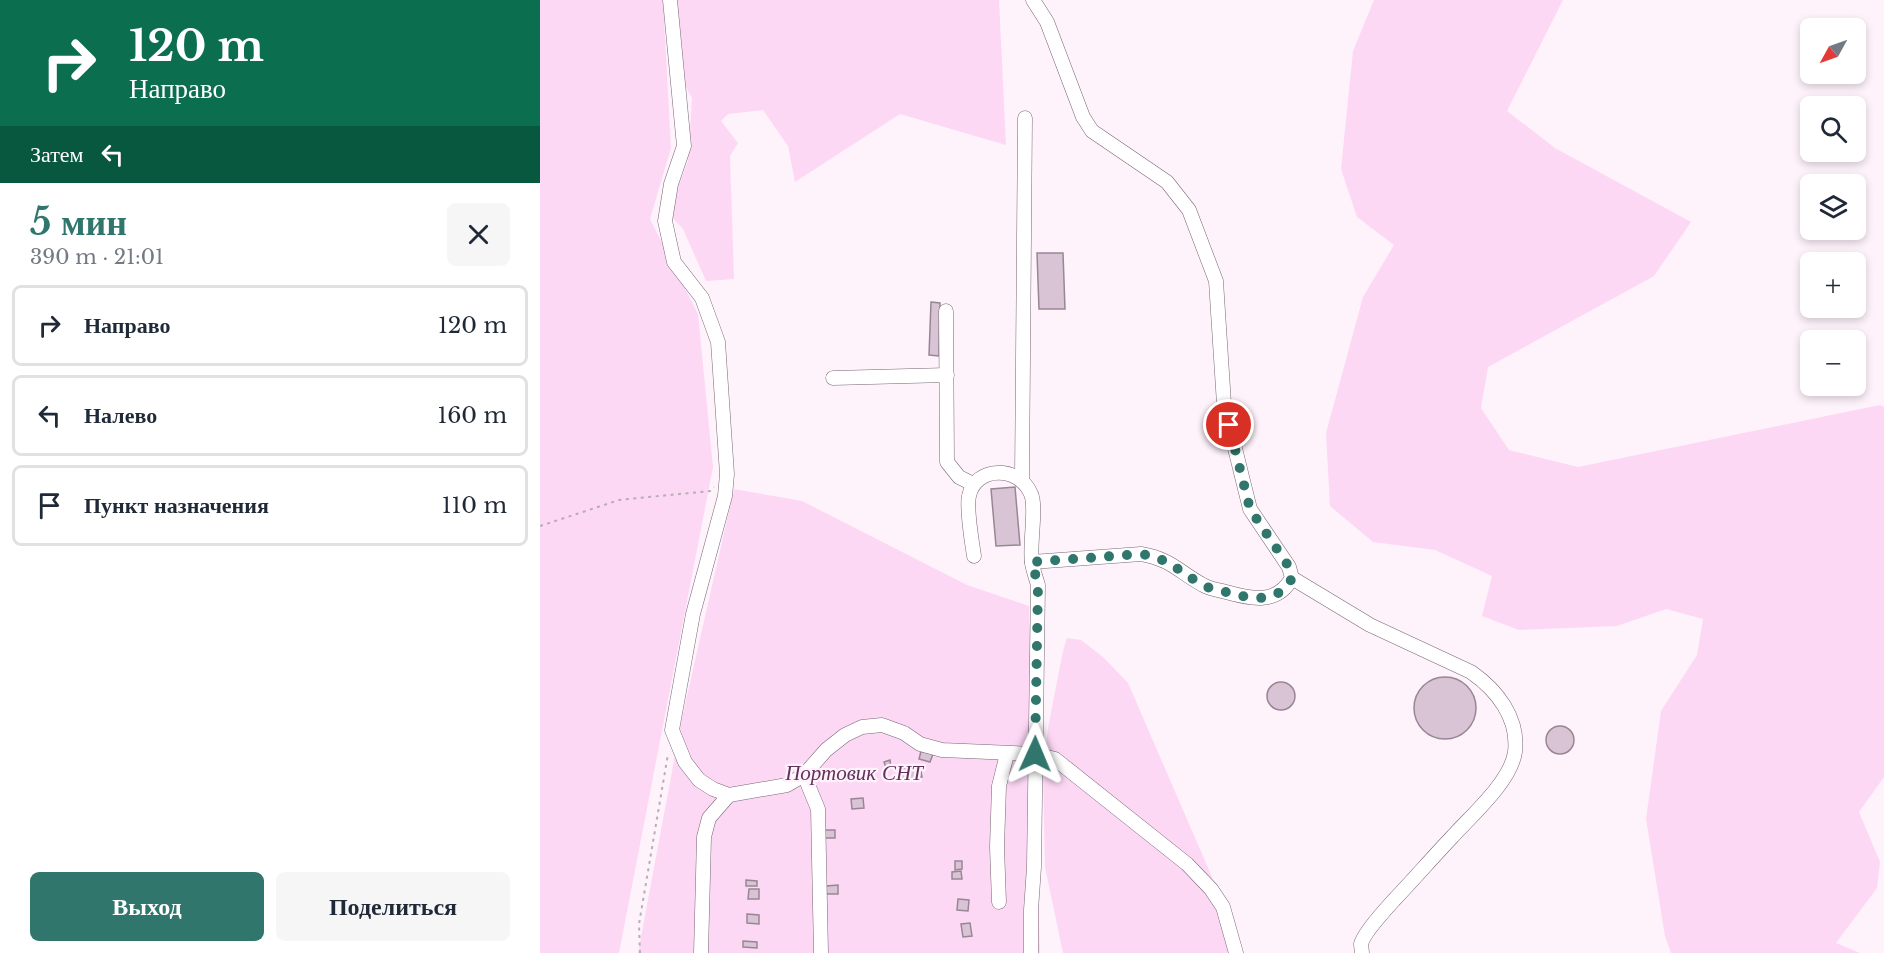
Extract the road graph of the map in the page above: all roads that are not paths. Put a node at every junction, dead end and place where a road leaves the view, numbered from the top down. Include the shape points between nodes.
1 (670, 0) edge
2 (1034, 0) edge
3 (1025, 118) dead end
4 (946, 311) dead end
5 (947, 375) junction
6 (833, 378) dead end
7 (1022, 479) junction
8 (973, 484) junction
9 (974, 556) dead end
10 (1032, 562) junction
11 (1292, 578) junction
12 (1007, 754) junction
13 (1035, 754) junction
14 (804, 775) junction
15 (729, 795) junction
16 (999, 902) dead end
17 (701, 953) edge
18 (822, 953) edge
19 (1031, 953) edge
20 (1236, 953) edge
21 (1362, 953) edge

1 - 15 street via 684,146 670,184 665,221 674,262 702,298 718,342 727,474 725,496 693,614 672,730 685,762 699,780
2 - 11 street via 1092,131 1167,182 1189,210 1216,281 1224,404 1250,509 1289,567
3 - 7 street
4 - 5 street
5 - 6 street
5 - 8 street via 947,462 959,477
7 - 8 street via 1005,472 990,474
7 - 10 street via 1032,496
8 - 9 street via 968,497
10 - 11 street via 1141,554 1175,565 1204,586 1251,599 1274,596
10 - 13 street via 1038,585
11 - 21 street via 1370,625 1485,681 1504,704 1514,737 1515,752 1509,771 1377,919 1361,944
12 - 13 street
12 - 14 street via 942,750 882,725 862,727 844,735
12 - 16 street via 999,786
13 - 19 street
13 - 20 street via 1054,759 1188,864 1222,907
14 - 15 street via 787,785
14 - 18 street via 818,809
15 - 17 street via 709,818 704,837

